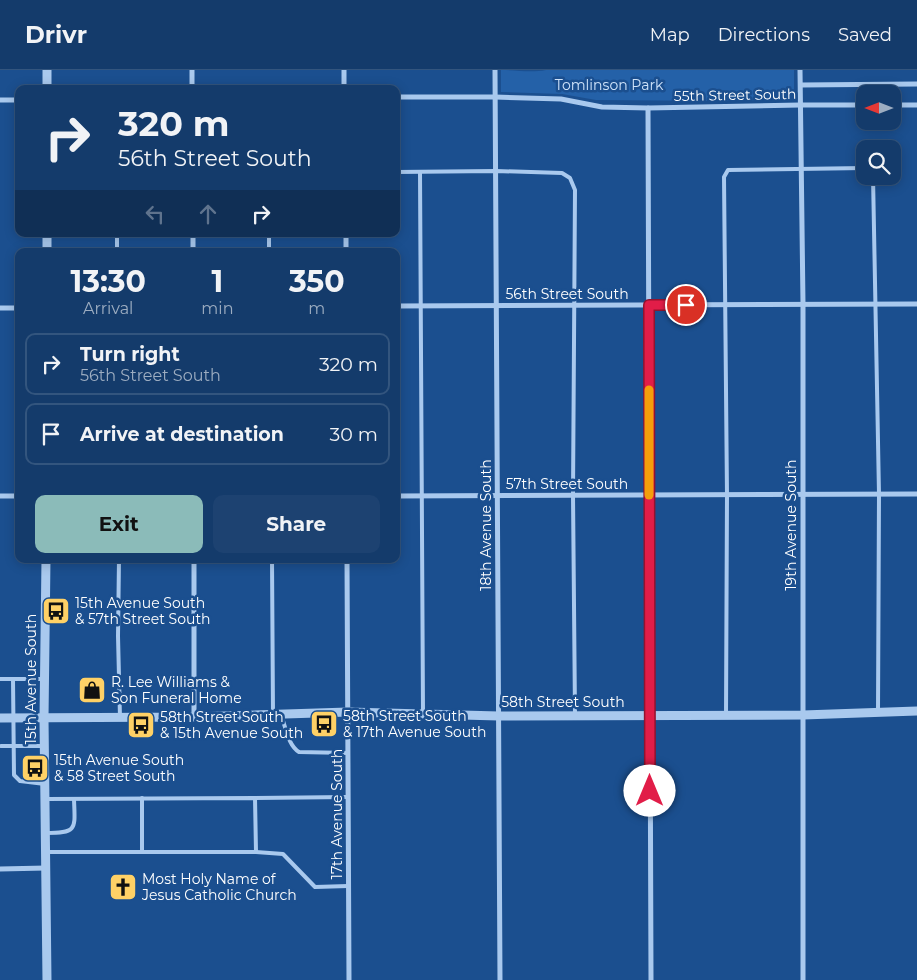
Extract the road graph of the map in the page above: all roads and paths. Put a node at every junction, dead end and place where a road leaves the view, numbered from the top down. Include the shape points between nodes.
1 (47, 70) edge
2 (192, 70) edge
3 (344, 70) edge
4 (495, 70) edge
5 (800, 70) edge
6 (917, 84) edge
7 (47, 85) edge
8 (192, 85) edge
9 (344, 85) edge
10 (800, 85) junction
11 (400, 97) edge
12 (495, 97) junction
13 (0, 100) edge
14 (15, 100) edge
15 (800, 105) junction
16 (856, 105) edge
17 (901, 105) edge
18 (917, 105) edge
19 (648, 108) junction
20 (856, 168) edge
21 (801, 169) junction
22 (496, 171) junction
23 (400, 172) edge
24 (420, 172) junction
25 (873, 185) edge
26 (802, 304) junction
27 (876, 304) junction
28 (917, 304) edge
29 (574, 305) junction
30 (649, 305) junction
31 (724, 305) junction
32 (400, 306) edge
33 (421, 306) junction
34 (496, 306) junction
35 (0, 308) edge
36 (15, 308) edge
37 (879, 494) junction
38 (917, 494) edge
39 (497, 495) junction
40 (573, 495) junction
41 (649, 495) junction
42 (727, 495) junction
43 (802, 495) junction
44 (0, 496) edge
45 (15, 496) edge
46 (400, 496) edge
47 (422, 496) junction
48 (46, 563) edge
49 (119, 563) edge
50 (194, 563) edge
51 (272, 563) edge
52 (347, 563) edge
53 (0, 679) edge
54 (13, 679) junction
55 (45, 679) junction
56 (917, 711) edge
57 (348, 712) junction
58 (878, 712) junction
59 (277, 714) junction
60 (423, 714) junction
61 (650, 715) junction
62 (726, 715) junction
63 (803, 715) junction
64 (499, 716) junction
65 (575, 716) junction
66 (194, 717) junction
67 (0, 718) edge
68 (14, 718) junction
69 (44, 718) junction
70 (120, 718) junction
71 (1, 746) edge
72 (14, 746) junction
73 (45, 746) junction
74 (348, 753) junction
75 (45, 784) junction
76 (348, 797) junction
77 (142, 798) junction
78 (255, 798) junction
79 (45, 799) junction
80 (74, 799) junction
81 (46, 833) junction
82 (46, 852) junction
83 (142, 852) junction
84 (256, 852) junction
85 (46, 868) junction
86 (0, 869) edge
87 (348, 886) junction
88 (47, 980) edge
89 (349, 980) edge
90 (500, 980) edge
91 (651, 980) edge
92 (803, 980) edge

1 - 7 street
2 - 8 street
3 - 9 street
4 - 12 street, 18th Avenue South
5 - 10 street, 19th Avenue South
6 - 10 street, 55th Street South
10 - 15 street, 19th Avenue South
11 - 12 street, 55th Street South
12 - 19 street, 55th Street South via 561,99 602,106
12 - 22 street, 18th Avenue South
13 - 14 street
15 - 16 street, 55th Street South
15 - 19 street, 55th Street South
15 - 21 street, 19th Avenue South
17 - 18 street
19 - 30 street
20 - 21 lane
21 - 26 street, 19th Avenue South
21 - 31 lane via 728,170 724,177
22 - 24 lane
22 - 29 lane via 562,173 570,178 575,190
22 - 34 street, 18th Avenue South
23 - 24 lane
24 - 33 lane
25 - 27 lane
26 - 27 street, 56th Street South
26 - 31 street, 56th Street South
26 - 43 street, 19th Avenue South
27 - 28 street, 56th Street South
27 - 37 lane
29 - 30 street, 56th Street South
29 - 34 street, 56th Street South
29 - 40 lane
30 - 31 street, 56th Street South
30 - 41 street
31 - 42 lane
32 - 33 street, 56th Street South
33 - 34 street, 56th Street South
33 - 47 lane
34 - 39 street, 18th Avenue South
35 - 36 street
37 - 38 street, 57th Street South
37 - 43 street, 57th Street South
37 - 58 lane
39 - 40 street, 57th Street South
39 - 47 street, 57th Street South
39 - 64 street, 18th Avenue South
40 - 41 street, 57th Street South
40 - 65 lane
41 - 42 street, 57th Street South
41 - 61 street
42 - 43 street, 57th Street South
42 - 62 lane
43 - 63 street, 19th Avenue South
44 - 45 street
46 - 47 street, 57th Street South
47 - 60 lane
48 - 55 street, 15th Avenue South
49 - 70 lane
50 - 66 street
51 - 59 lane
52 - 57 street, 17th Avenue South
53 - 54 lane
54 - 55 lane
54 - 68 lane
55 - 69 street, 15th Avenue South
56 - 58 street, 58th Street South
57 - 59 street, 58th Street South
57 - 60 street, 58th Street South
57 - 74 street, 17th Avenue South
58 - 63 street, 58th Street South
59 - 66 street, 58th Street South
59 - 74 lane via 291,743 300,752
60 - 64 street, 58th Street South
61 - 62 street, 58th Street South
61 - 65 street, 58th Street South
61 - 91 street
62 - 63 street, 58th Street South
63 - 92 street, 19th Avenue South
64 - 65 street, 58th Street South
64 - 90 street, 18th Avenue South
66 - 70 street, 58th Street South
67 - 68 street, 58th Street South
68 - 69 street, 58th Street South
68 - 72 lane
69 - 70 street, 58th Street South
69 - 73 street, 15th Avenue South
71 - 72 lane
72 - 73 lane
72 - 75 lane via 16,779
73 - 75 street, 15th Avenue South
74 - 76 street, 17th Avenue South
75 - 79 street, 15th Avenue South
76 - 78 lane
76 - 87 street, 17th Avenue South
77 - 78 lane
77 - 80 lane
77 - 83 lane
78 - 84 lane
79 - 80 lane
79 - 81 street, 15th Avenue South
80 - 81 lane via 75,819 70,832
81 - 82 street, 15th Avenue South
82 - 83 lane
82 - 85 street, 15th Avenue South
83 - 84 lane
84 - 87 lane via 283,854 315,887
85 - 86 street
85 - 88 street, 15th Avenue South
87 - 89 street, 17th Avenue South

